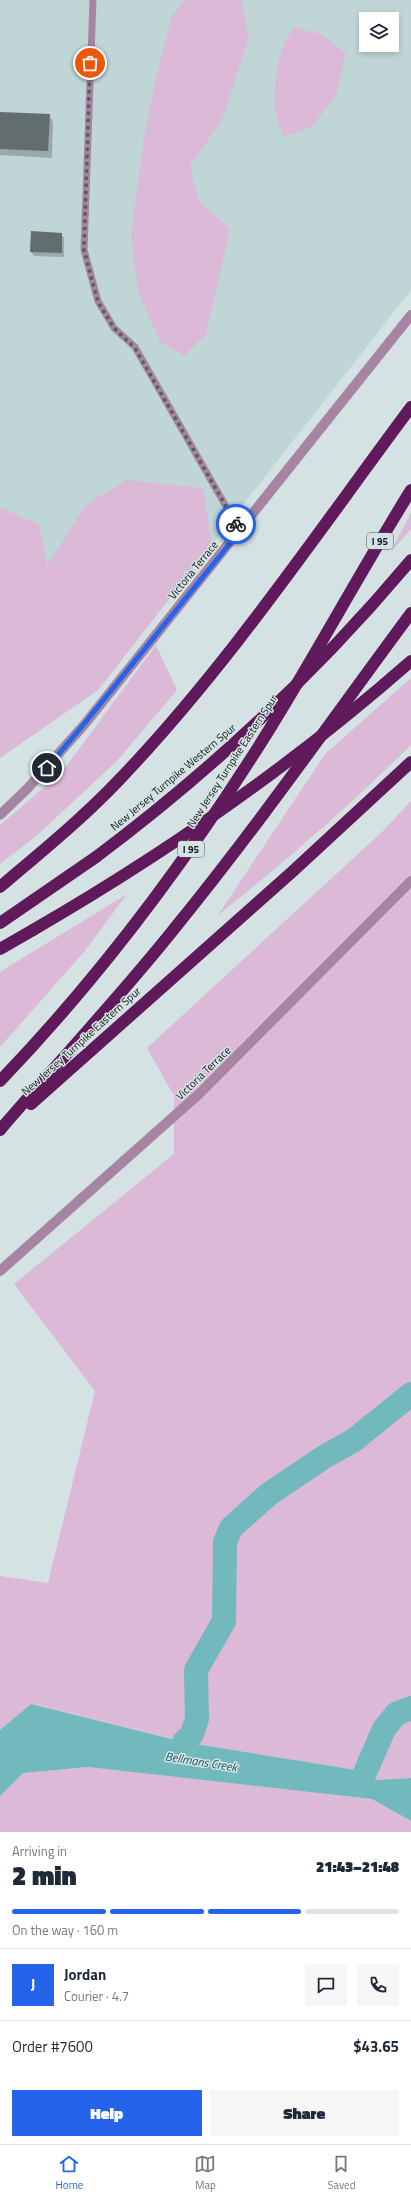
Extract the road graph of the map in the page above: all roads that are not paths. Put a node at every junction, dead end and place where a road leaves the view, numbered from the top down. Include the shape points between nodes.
1 (92, 0) edge
2 (411, 315) edge
3 (411, 406) edge
4 (411, 482) edge
5 (411, 490) edge
6 (400, 508) junction
7 (240, 531) junction
8 (411, 560) edge
9 (411, 613) edge
10 (411, 661) edge
11 (411, 762) edge
12 (0, 815) edge
13 (411, 880) edge
14 (0, 887) edge
15 (0, 923) edge
16 (0, 949) edge
17 (0, 1081) edge
18 (0, 1130) edge
19 (0, 1271) edge

1 - 7 lane via 84,250 98,302 114,328 135,348
2 - 7 street, Victoria Terrace
3 - 14 highway via 259,611 159,735 93,806
4 - 6 highway
5 - 6 highway, New Jersey Turnpike Eastern Spur / I 95
6 - 17 highway, New Jersey Turnpike Eastern Spur / I 95 via 269,729 185,856 132,928 75,998
7 - 12 street, Victoria Terrace via 56,758
8 - 15 highway, New Jersey Turnpike Western Spur, bridge via 337,643 269,712 177,794 96,857
9 - 18 highway via 202,895 123,991
10 - 16 highway, I 95, bridge via 315,741 217,814 137,867
11 - 18 highway, New Jersey Turnpike Eastern Spur via 292,872
13 - 19 street, Victoria Terrace via 199,1094

